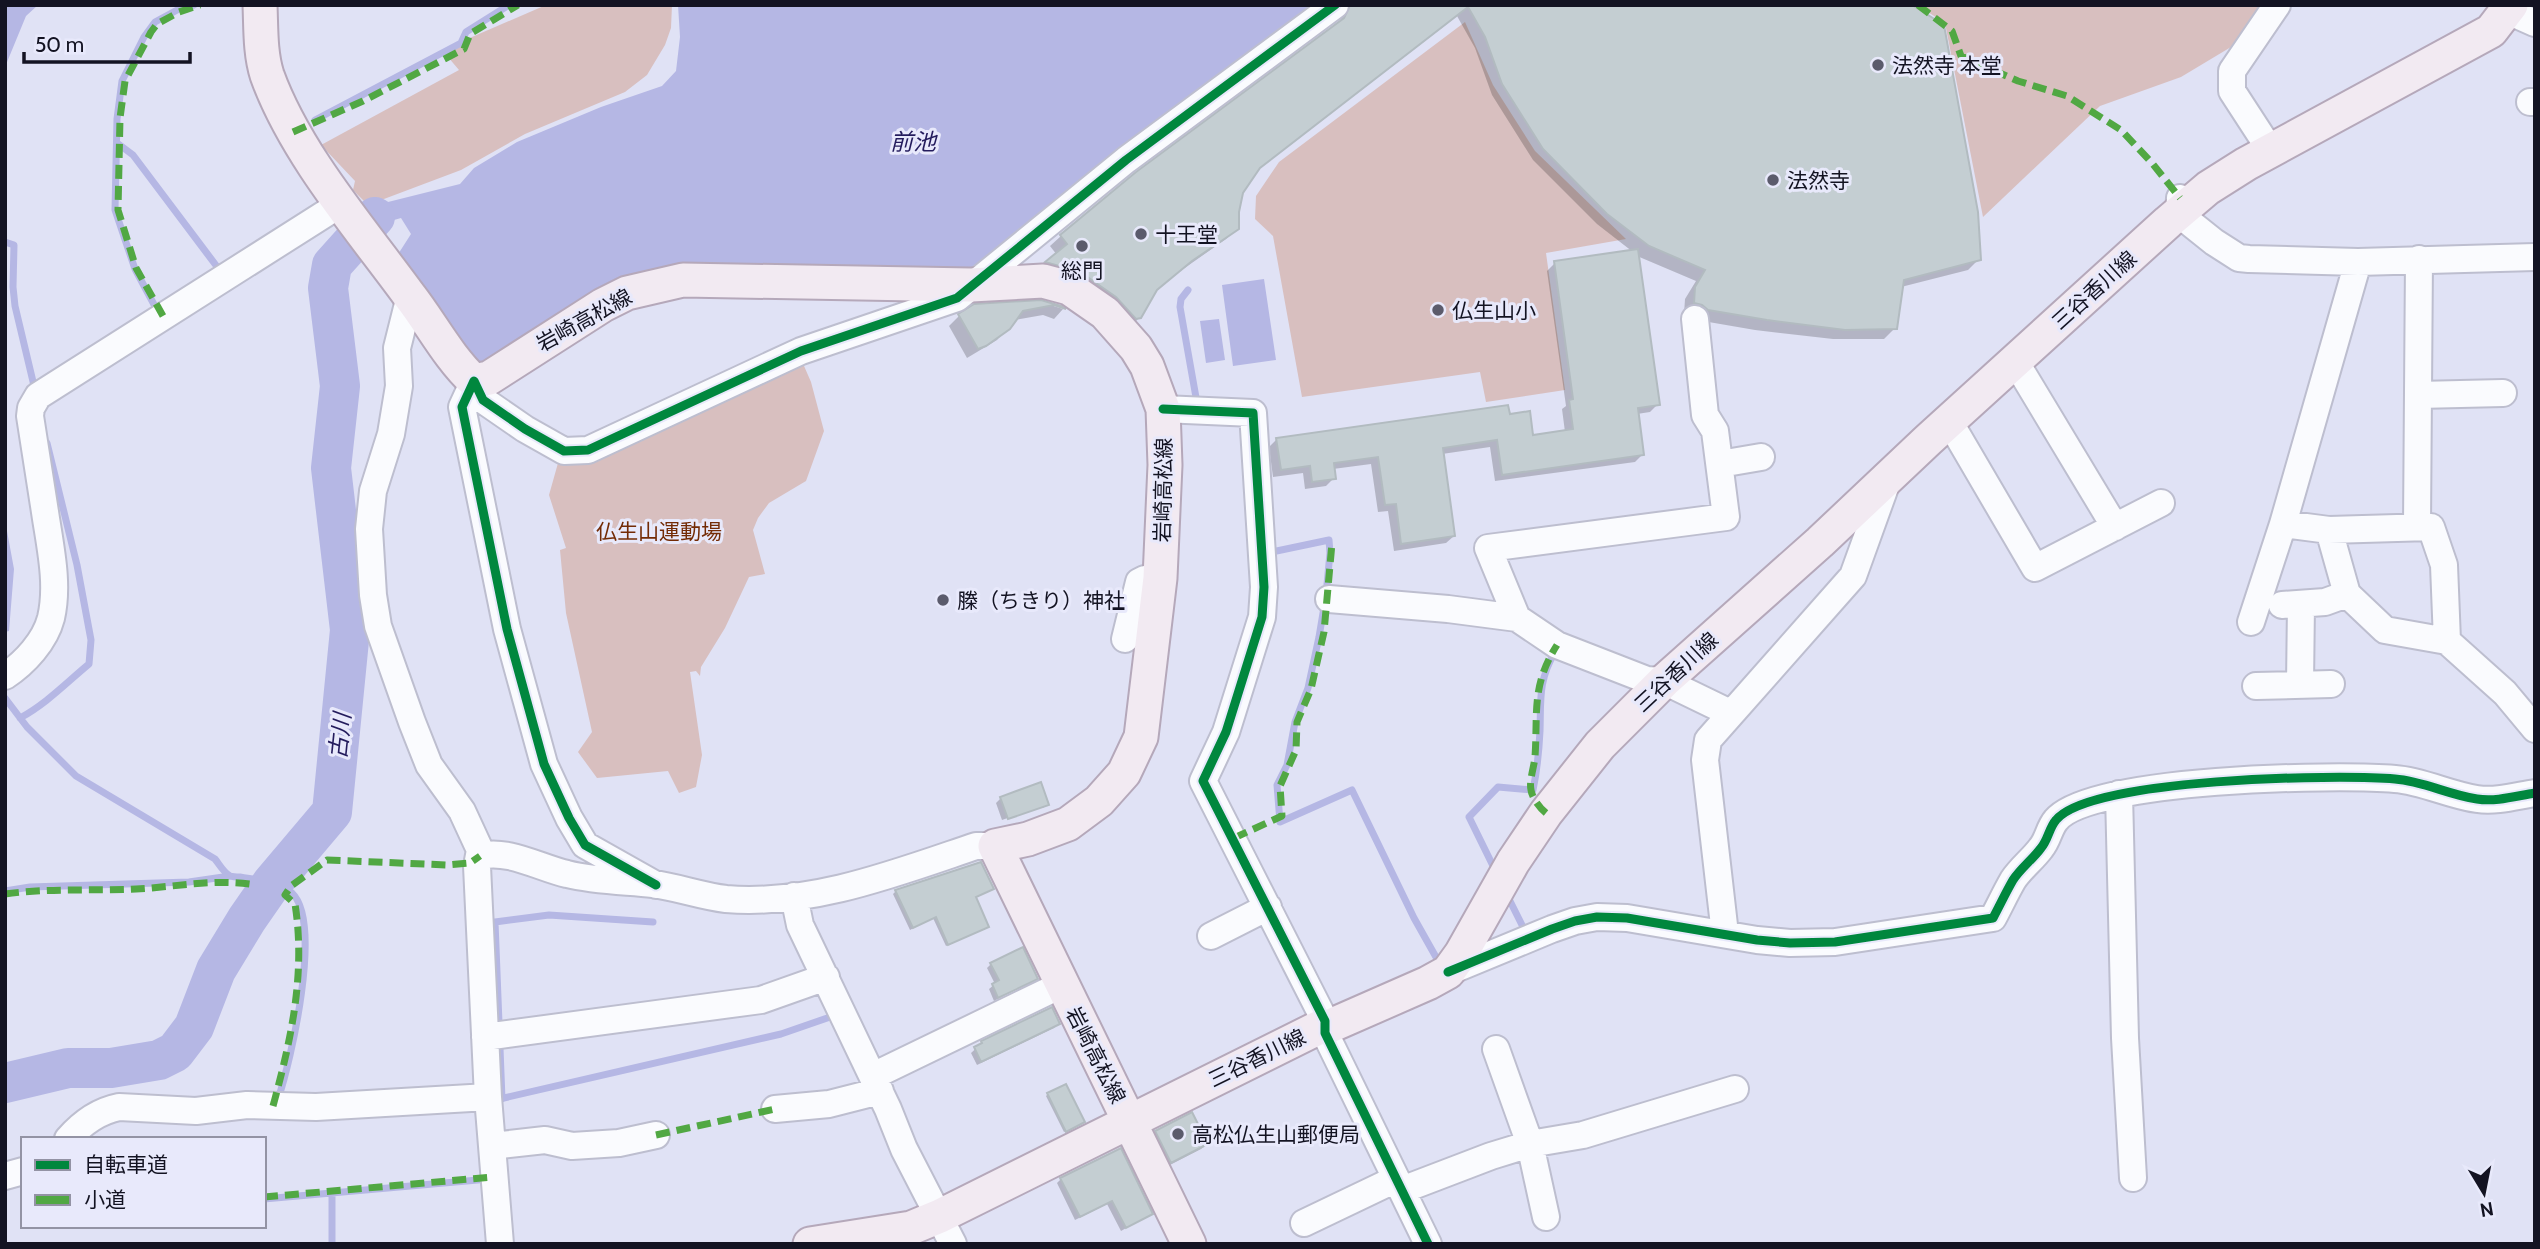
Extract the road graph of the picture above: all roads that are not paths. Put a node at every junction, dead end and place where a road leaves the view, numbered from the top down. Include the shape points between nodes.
1 (260, 5) edge
2 (1335, 5) edge
3 (2277, 5) edge
4 (2518, 13) edge
5 (2271, 151) junction
6 (2180, 206) junction
7 (346, 210) junction
8 (2535, 257) edge
9 (2419, 259) junction
10 (2358, 262) junction
11 (971, 285) junction
12 (410, 296) junction
13 (1695, 319) dead end
14 (2015, 361) junction
15 (474, 381) junction
16 (2503, 393) dead end
17 (2418, 395) junction
18 (1163, 410) junction
19 (1949, 421) junction
20 (1761, 457) dead end
21 (1720, 464) junction
22 (1888, 477) junction
23 (2161, 503) dead end
24 (2283, 524) junction
25 (2417, 526) junction
26 (2115, 527) junction
27 (2329, 530) junction
28 (1160, 578) junction
29 (2347, 594) junction
30 (1329, 599) dead end
31 (1517, 618) junction
32 (2251, 622) dead end
33 (1125, 639) dead end
34 (2447, 641) junction
35 (5, 676) edge
36 (1664, 681) junction
37 (2300, 684) junction
38 (2330, 684) dead end
39 (2256, 685) dead end
40 (1730, 713) junction
41 (2535, 729) edge
42 (2535, 793) edge
43 (2119, 794) junction
44 (995, 846) junction
45 (480, 856) junction
46 (656, 885) junction
47 (794, 896) junction
48 (1268, 907) junction
49 (1725, 934) junction
50 (1211, 936) dead end
51 (1448, 972) junction
52 (826, 977) junction
53 (1061, 985) junction
54 (1325, 1027) junction
55 (485, 1037) junction
56 (1496, 1049) dead end
57 (876, 1084) junction
58 (1735, 1089) dead end
59 (488, 1097) junction
60 (775, 1109) dead end
61 (1129, 1121) junction
62 (656, 1135) dead end
63 (70, 1137) edge
64 (1530, 1144) junction
65 (492, 1146) junction
66 (2133, 1178) dead end
67 (1399, 1184) junction
68 (1546, 1217) dead end
69 (1304, 1223) dead end
70 (947, 1230) edge
71 (500, 1244) edge
72 (810, 1244) edge
73 (1189, 1244) edge
74 (1428, 1244) edge

1 - 7 main road via 267,73 293,132
2 - 11 street via 1126,160
3 - 5 street via 2232,71 2232,91
4 - 5 main road, 三谷香川線
5 - 6 main road, 三谷香川線
6 - 10 street via 2214,242 2239,258
6 - 14 main road, 三谷香川線
7 - 12 main road
7 - 35 street via 38,396 30,416 51,549 54,600 44,634
8 - 9 street
9 - 10 street
9 - 17 street
10 - 24 street
11 - 15 main road, 岩崎高松線 via 683,280 653,285 603,305 489,378
11 - 15 street via 957,298 801,351 588,450 564,451 525,429 483,400
11 - 18 main road, 岩崎高松線 via 1043,281 1069,288 1105,313 1136,348
12 - 15 main road
12 - 45 street via 397,348 399,386 391,434 373,491 369,529 373,595 379,626 429,765 462,811
13 - 21 street via 1705,415 1716,431
14 - 19 main road, 三谷香川線
14 - 26 street
15 - 46 street via 461,407 507,628 544,764 585,845
16 - 17 street
17 - 25 street
18 - 28 main road, 岩崎高松線
18 - 48 street via 1253,413 1262,617 1226,732 1203,781
19 - 22 main road, 三谷香川線
19 - 26 street via 2035,568
20 - 21 street
21 - 31 street via 1726,517 1488,548
22 - 36 main road, 三谷香川線
22 - 40 street via 1853,576
23 - 26 street
24 - 27 street
24 - 32 street
25 - 27 street
25 - 34 street via 2431,527 2444,565
27 - 29 street
28 - 33 street via 1139,582
28 - 44 main road, 岩崎高松線 via 1141,737 1124,773 1099,801 1068,824
29 - 34 street via 2385,631
29 - 37 street via 2326,602 2292,604
30 - 31 street
31 - 36 street via 1557,645 1647,680
34 - 41 street via 2505,693
36 - 40 street
36 - 51 main road, 三谷香川線 via 1600,745 1546,813
37 - 38 street
37 - 39 street
40 - 49 street via 1709,740 1705,760
42 - 43 street via 2480,800 2415,782 2334,778 2230,780
43 - 49 street via 2093,799 2056,820 2043,847 2014,878 1993,918 1835,942 1790,943
43 - 66 street
44 - 47 street via 976,846 849,887
44 - 53 main road, 岩崎高松線
45 - 46 street via 518,859 589,878
45 - 55 street
46 - 47 street via 746,900
47 - 52 street via 800,925
48 - 50 street
48 - 54 street
49 - 51 street via 1597,917 1552,929
51 - 54 main road, 三谷香川線
52 - 55 street via 761,1000
52 - 57 street
53 - 57 street
53 - 61 main road, 岩崎高松線
54 - 61 main road, 三谷香川線
54 - 67 street
55 - 59 street
56 - 64 street
57 - 60 street via 829,1104
57 - 70 street
58 - 64 street via 1583,1135
59 - 63 street via 316,1107 247,1105 197,1111 119,1107 84,1122
59 - 65 street
61 - 70 main road, 三谷香川線
61 - 73 main road, 岩崎高松線
62 - 65 street via 619,1143 572,1146 545,1140
64 - 67 street
64 - 68 street
65 - 71 street
67 - 69 street
67 - 74 street
70 - 72 main road, 三谷香川線 via 911,1228

